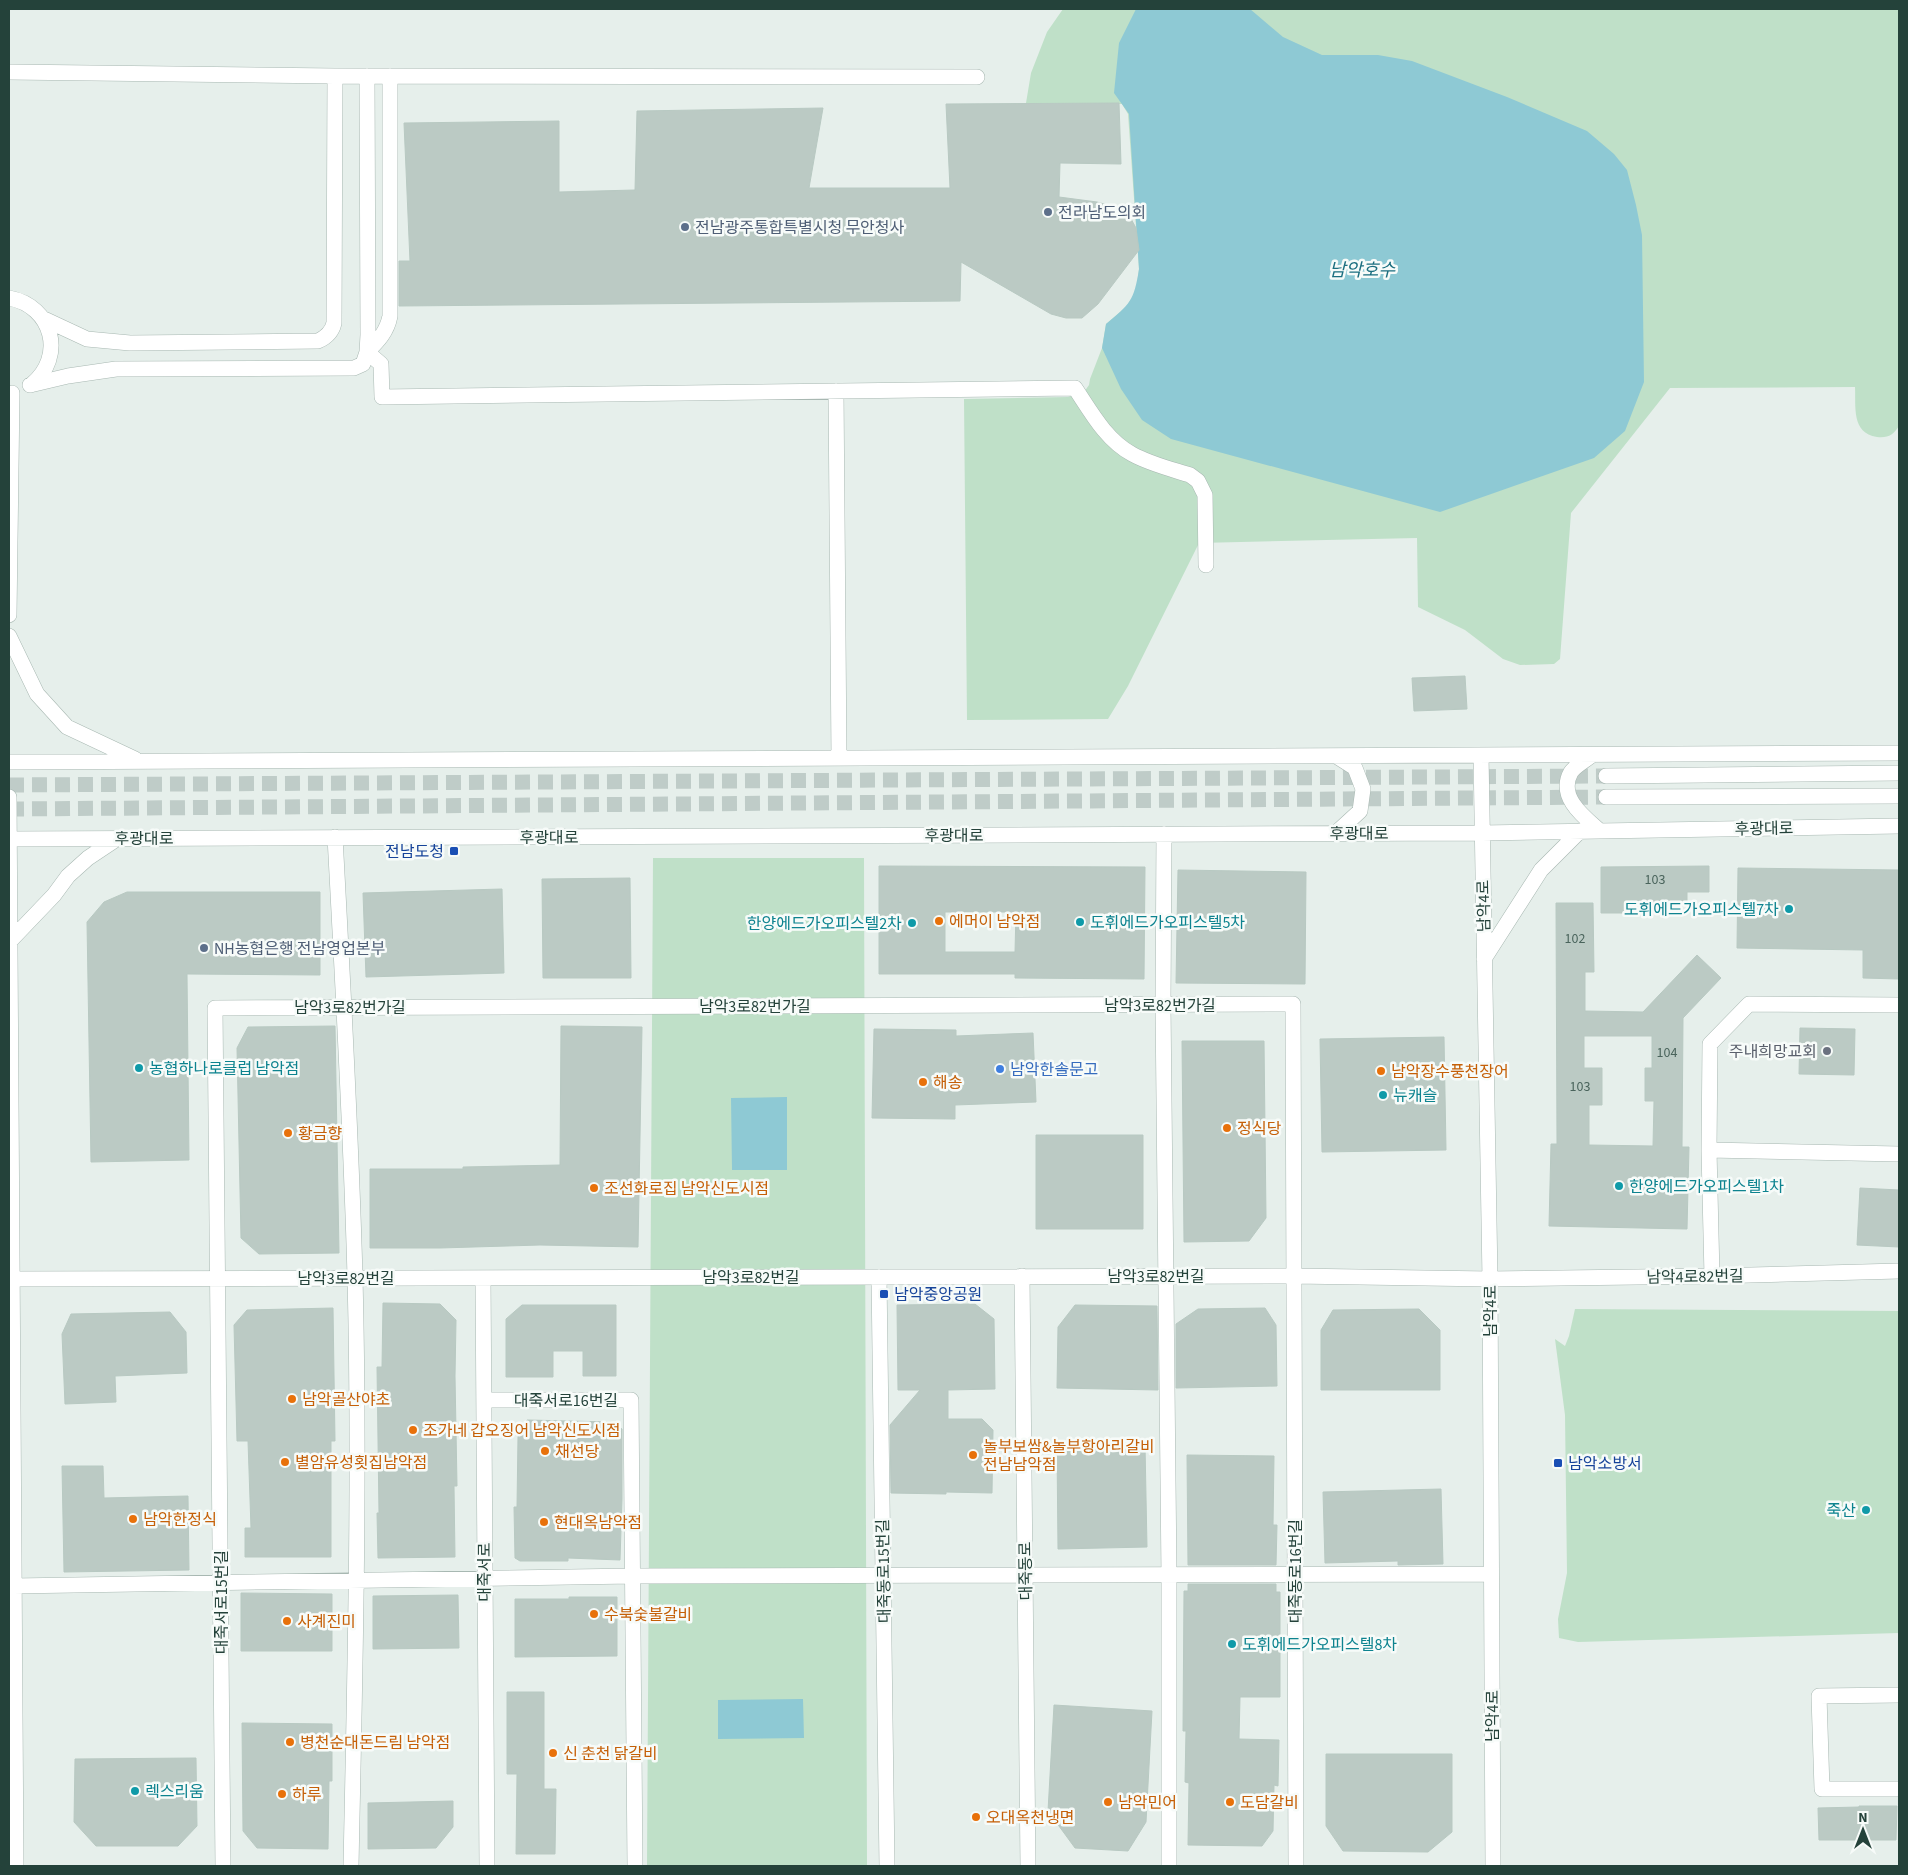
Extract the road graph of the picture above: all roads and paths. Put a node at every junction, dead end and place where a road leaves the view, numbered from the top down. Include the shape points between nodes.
1 (9, 72) edge
2 (335, 76) junction
3 (367, 76) junction
4 (390, 76) junction
5 (977, 77) dead end
6 (9, 298) edge
7 (42, 318) junction
8 (367, 352) junction
9 (30, 385) junction
10 (836, 391) junction
11 (10, 393) edge
12 (1206, 565) dead end
13 (9, 615) edge
14 (9, 636) edge
15 (1899, 753) edge
16 (1481, 755) junction
17 (1592, 755) junction
18 (1336, 756) junction
19 (839, 758) junction
20 (139, 761) junction
21 (9, 762) edge
22 (1899, 773) edge
23 (1606, 776) tunnel mouth
24 (1899, 796) edge
25 (1606, 797) tunnel mouth
26 (9, 798) edge
27 (1899, 826) edge
28 (1580, 831) junction
29 (1600, 831) junction
30 (1336, 833) junction
31 (1482, 833) junction
32 (1164, 834) junction
33 (335, 837) junction
34 (118, 838) junction
35 (10, 839) edge
36 (10, 939) edge
37 (1484, 959) junction
38 (1163, 1005) junction
39 (1899, 1005) edge
40 (344, 1007) junction
41 (1709, 1150) junction
42 (1899, 1154) edge
43 (1899, 1271) edge
44 (1022, 1276) junction
45 (1166, 1276) junction
46 (1294, 1276) junction
47 (1712, 1276) junction
48 (879, 1277) junction
49 (217, 1278) junction
50 (355, 1278) junction
51 (484, 1278) junction
52 (10, 1279) edge
53 (1490, 1280) junction
54 (484, 1400) junction
55 (1491, 1574) junction
56 (1169, 1575) junction
57 (1295, 1575) junction
58 (633, 1576) junction
59 (883, 1576) junction
60 (1025, 1576) junction
61 (484, 1579) junction
62 (357, 1581) junction
63 (221, 1583) junction
64 (14, 1586) junction
65 (1899, 1695) edge
66 (1899, 1789) edge
67 (16, 1866) edge
68 (223, 1866) edge
69 (351, 1866) edge
70 (487, 1866) edge
71 (635, 1866) edge
72 (887, 1866) edge
73 (1028, 1866) edge
74 (1169, 1866) edge
75 (1296, 1866) edge
76 (1493, 1866) edge

1 - 2 street
2 - 3 street
2 - 7 street via 334,323 325,338 102,342 74,334
3 - 4 street
3 - 8 street
4 - 5 street
4 - 8 street via 390,316 380,340
6 - 7 street via 25,303
7 - 9 street via 51,337 51,352 47,367
8 - 9 street via 363,364 354,368 116,368
8 - 10 street via 381,364 382,397
9 - 11 street
10 - 12 street via 1074,388 1106,433 1120,446 1133,455 1190,475 1198,481 1205,496
10 - 19 street
11 - 13 street
14 - 20 street via 37,694 67,727
15 - 17 street
16 - 17 street
16 - 18 street
16 - 31 street, 남악4로
17 - 29 street via 1571,772 1566,789 1574,807
18 - 19 street
18 - 30 street via 1356,768 1363,789 1360,811
19 - 20 street
20 - 21 street
22 - 23 street
24 - 25 street, 후광대로
26 - 35 street
27 - 29 street, 후광대로
28 - 29 street, 후광대로
28 - 31 street, 후광대로
28 - 37 street via 1541,870
30 - 31 street, 후광대로
30 - 32 street, 후광대로
31 - 37 street, 남악4로
32 - 33 street, 후광대로
32 - 38 street
33 - 34 street, 후광대로
33 - 40 street
34 - 35 street, 후광대로
34 - 36 street via 68,876 54,895
35 - 36 street
36 - 52 street
37 - 53 street, 남악4로
38 - 40 street, 남악3로82번가길
38 - 45 street
38 - 46 street, 남악3로82번가길 via 1293,1004
39 - 41 street via 1749,1004 1710,1044
40 - 49 street, 남악3로82번가길 via 216,1008
40 - 50 street
41 - 42 street
41 - 47 street
43 - 47 street, 남악4로82번길
44 - 45 street, 남악3로82번길
44 - 48 street, 남악3로82번길
44 - 60 street, 대죽동로
45 - 46 street, 남악3로82번길
45 - 56 street
46 - 53 street, 남악3로82번길
46 - 57 street, 대죽동로16번길
47 - 53 street, 남악4로82번길
48 - 51 street, 남악3로82번길
48 - 59 street, 대죽동로15번길
49 - 50 street, 남악3로82번길
49 - 52 street, 남악3로82번길
49 - 63 street, 대죽서로15번길
50 - 51 street, 남악3로82번길
50 - 62 street
51 - 54 street, 대죽서로
52 - 64 street
53 - 55 street, 남악4로
54 - 58 street, 대죽서로16번길 via 632,1400
54 - 61 street, 대죽서로
55 - 57 street
55 - 76 street, 남악4로
56 - 57 street
56 - 60 street
56 - 74 street
57 - 75 street, 대죽동로16번길
58 - 59 street
58 - 61 street
58 - 71 street, 대죽서로16번길
59 - 60 street
59 - 72 street, 대죽동로15번길
60 - 73 street, 대죽동로
61 - 62 street
61 - 70 street, 대죽서로
62 - 63 street
62 - 69 street
63 - 64 street
63 - 68 street, 대죽서로15번길
64 - 67 street
65 - 66 street via 1819,1696 1822,1789

